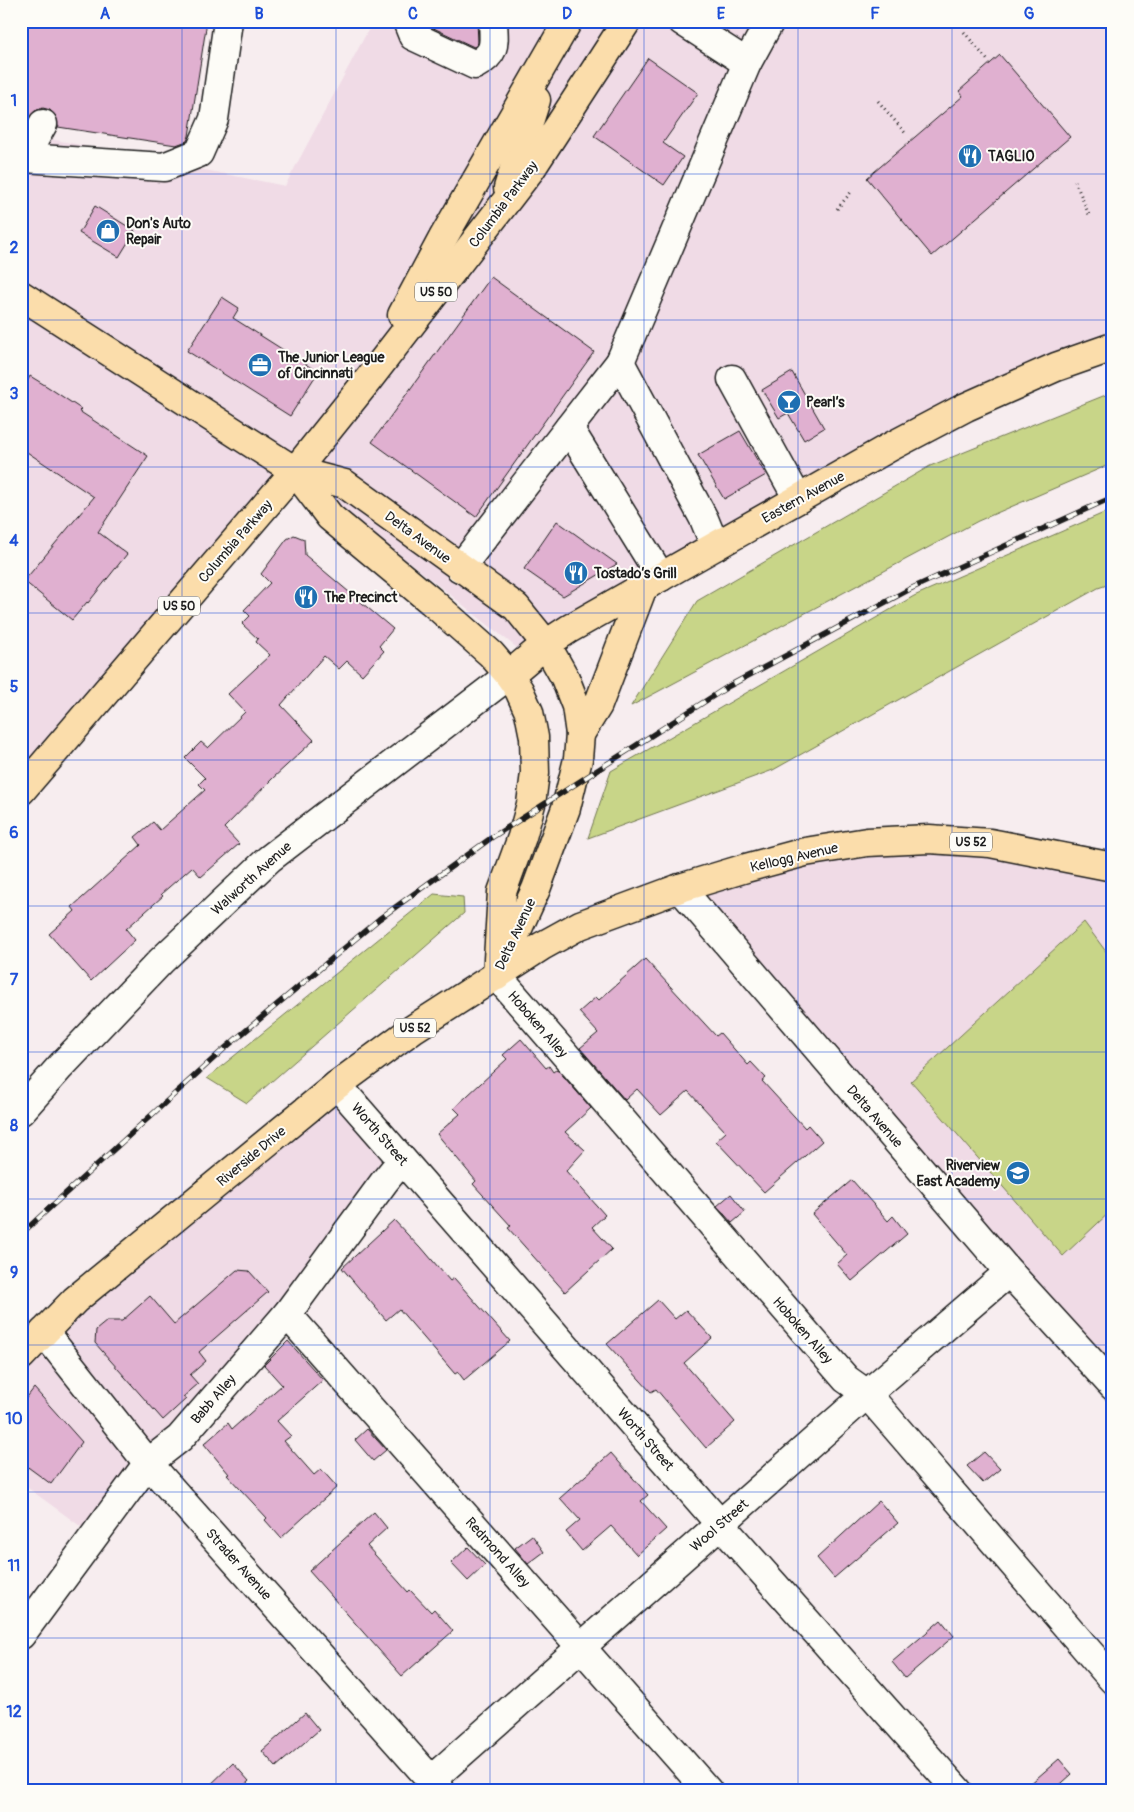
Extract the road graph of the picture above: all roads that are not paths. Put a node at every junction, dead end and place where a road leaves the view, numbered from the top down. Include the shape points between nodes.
1 (228, 21) edge
2 (407, 21) edge
3 (494, 21) edge
4 (568, 21) edge
5 (584, 21) edge
6 (627, 21) edge
7 (682, 21) edge
8 (770, 21) edge
9 (747, 63) junction
10 (43, 124) dead end
11 (23, 159) edge
12 (504, 204) junction
13 (21, 295) edge
14 (1113, 347) edge
15 (620, 362) junction
16 (732, 379) dead end
17 (368, 380) junction
18 (569, 428) junction
19 (295, 471) junction
20 (798, 500) junction
21 (715, 546) junction
22 (460, 568) junction
23 (652, 582) junction
24 (546, 644) junction
25 (509, 674) junction
26 (580, 734) junction
27 (21, 790) edge
28 (1113, 867) edge
29 (680, 888) junction
30 (497, 976) junction
31 (337, 1085) junction
32 (21, 1111) edge
33 (402, 1160) junction
34 (1009, 1272) junction
35 (287, 1314) junction
36 (44, 1332) junction
37 (21, 1356) edge
38 (1113, 1386) edge
39 (867, 1394) junction
40 (148, 1463) junction
41 (720, 1524) junction
42 (21, 1636) edge
43 (581, 1646) junction
44 (1113, 1680) edge
45 (436, 1785) edge
46 (708, 1791) edge
47 (958, 1791) edge

1 - 11 street via 214,119 199,153 164,167
2 - 3 street via 413,36 475,65 486,59 494,47
4 - 17 main road, Columbia Parkway / US 50 via 443,238
5 - 12 main road via 538,95
6 - 12 main road, Columbia Parkway / US 50 via 531,169
7 - 9 street
8 - 9 street
9 - 15 street
10 - 11 street
12 - 17 main road, Columbia Parkway / US 50
13 - 19 main road, Delta Avenue
14 - 20 main road, Eastern Avenue via 1056,367 966,407
15 - 18 street
15 - 21 street via 704,519
16 - 20 street
17 - 19 main road, Columbia Parkway / US 50
18 - 22 street
18 - 23 street
19 - 22 main road, Delta Avenue via 345,484
19 - 25 main road, Delta Avenue via 330,517 431,601
19 - 27 main road, Columbia Parkway / US 50
20 - 21 main road, Eastern Avenue
21 - 23 main road, Eastern Avenue
22 - 24 main road, Delta Avenue via 516,607
23 - 24 main road, Eastern Avenue
23 - 26 main road via 598,705
24 - 25 main road, Eastern Avenue
24 - 26 main road, Delta Avenue via 576,706
25 - 30 main road, Delta Avenue via 529,712 534,737 535,773 532,804 502,892
25 - 32 street, Walworth Avenue via 269,858 154,968
26 - 30 main road, Delta Avenue via 578,759 566,808 536,889
28 - 29 main road, Kellogg Avenue / US 52 via 990,843 929,839 867,842 805,852
29 - 30 main road, Kellogg Avenue / US 52 via 580,925
29 - 34 street, Delta Avenue
30 - 31 main road, Riverside Drive / US 52 via 413,1029
30 - 39 street, Hoboken Alley via 846,1380
31 - 33 street, Worth Street
31 - 36 main road, Riverside Drive / US 52 via 75,1300
33 - 35 street, Babb Alley
33 - 41 street, Worth Street
34 - 38 street, Delta Avenue
34 - 39 street, Wool Street
35 - 40 street, Babb Alley via 180,1438
35 - 43 street, Redmond Alley
36 - 37 main road, Riverside Drive / US 52
36 - 40 street, Strader Avenue
39 - 41 street, Wool Street
39 - 44 street, Hoboken Alley
40 - 42 street, Babb Alley
40 - 45 street, Strader Avenue
41 - 43 street, Wool Street
41 - 47 street, Worth Street
43 - 45 street, Wool Street
43 - 46 street, Redmond Alley

